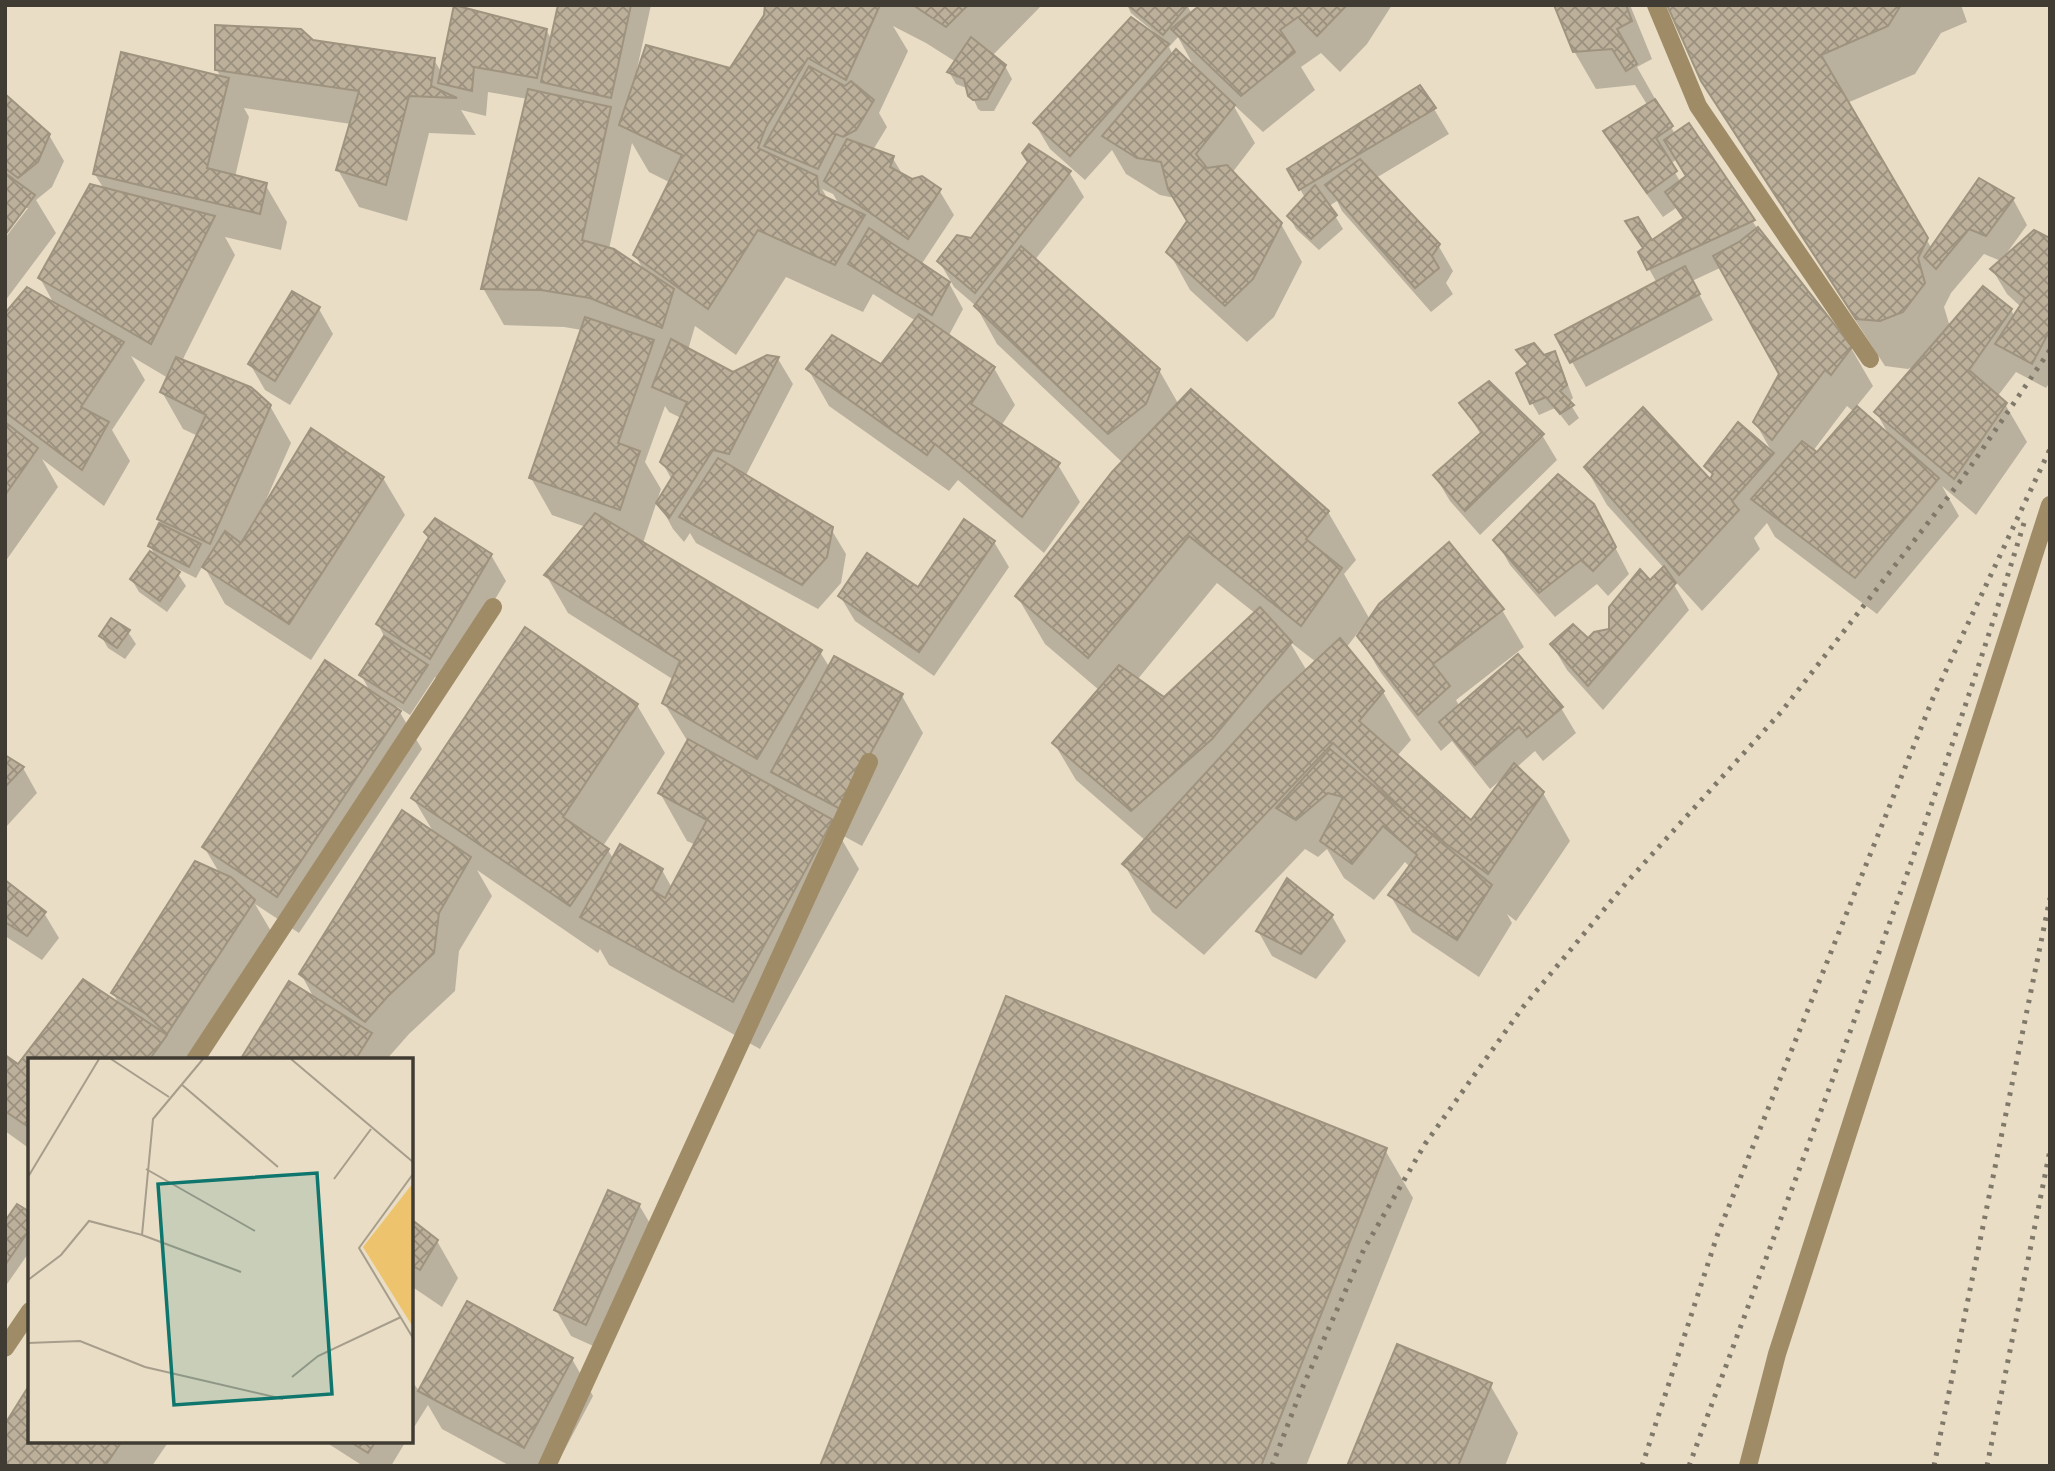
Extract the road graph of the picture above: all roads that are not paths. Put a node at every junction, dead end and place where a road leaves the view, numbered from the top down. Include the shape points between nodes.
1 (1656, 5) edge
2 (1870, 359) dead end
3 (2050, 505) edge
4 (493, 607) dead end
5 (869, 762) dead end
6 (196, 1058) edge
7 (28, 1314) edge
8 (5, 1348) edge
9 (547, 1466) edge
10 (1748, 1466) edge

1 - 2 street via 1698,106
3 - 10 street via 1777,1354
4 - 6 street
5 - 9 street
7 - 8 street

